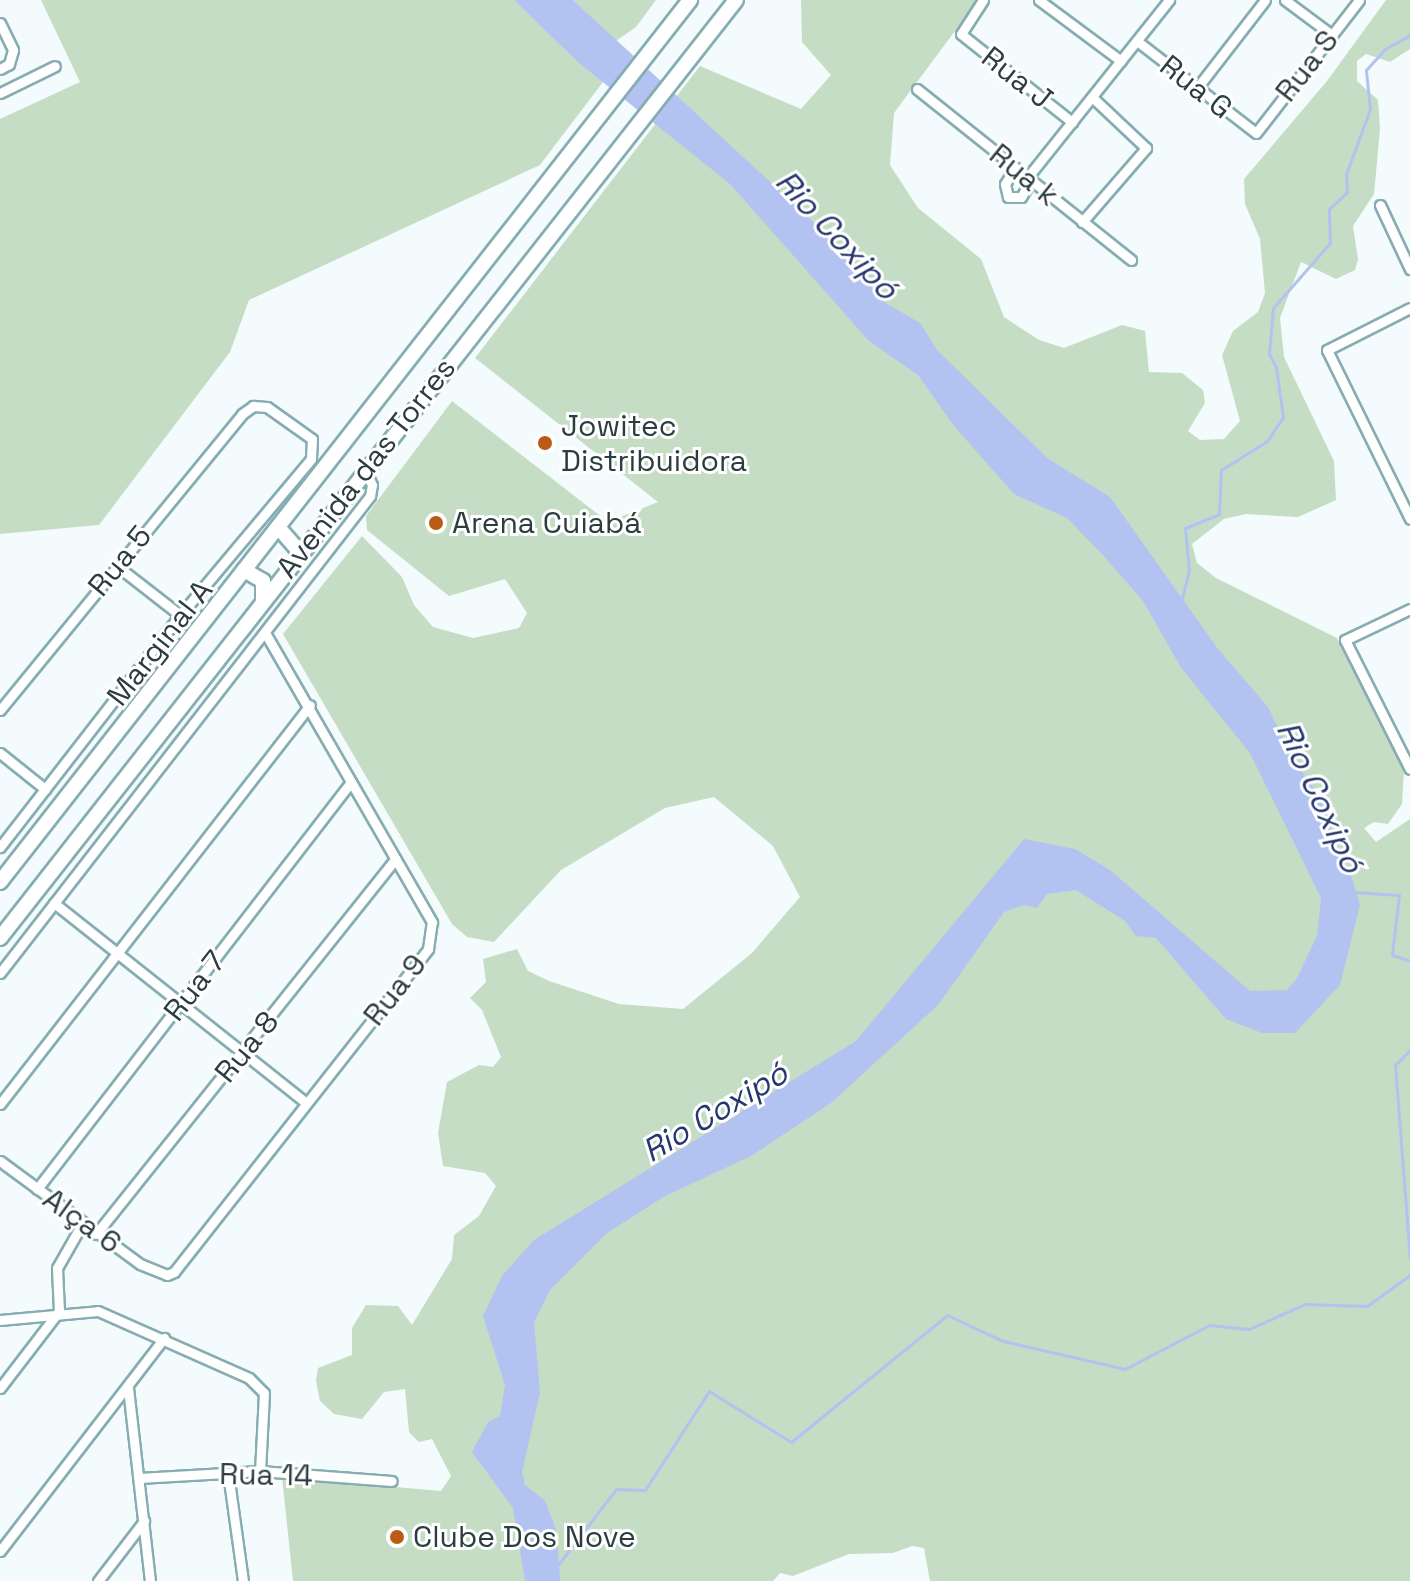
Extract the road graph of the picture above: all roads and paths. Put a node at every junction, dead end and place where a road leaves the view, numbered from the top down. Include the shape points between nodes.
1 (736, 0) edge
2 (983, 0) edge
3 (1039, 0) edge
4 (1265, 0) edge
5 (1285, 0) edge
6 (1359, 0) edge
7 (1166, 1) edge
8 (686, 5) edge
9 (0, 23) edge
10 (1332, 35) junction
11 (1137, 41) junction
12 (1121, 61) junction
13 (55, 66) dead end
14 (0, 69) edge
15 (1197, 88) junction
16 (917, 89) dead end
17 (0, 93) edge
18 (1092, 97) junction
19 (1072, 122) junction
20 (1256, 133) joint
21 (1015, 168) junction
22 (1029, 179) junction
23 (1380, 205) dead end
24 (1082, 222) junction
25 (1131, 260) dead end
26 (1410, 269) edge
27 (1410, 308) edge
28 (242, 414) joint
29 (365, 469) junction
30 (1410, 519) edge
31 (278, 527) junction
32 (301, 553) junction
33 (117, 566) junction
34 (244, 570) junction
35 (263, 599) junction
36 (1410, 609) edge
37 (180, 615) junction
38 (265, 633) junction
39 (310, 705) junction
40 (0, 710) edge
41 (0, 753) edge
42 (1410, 769) edge
43 (351, 782) junction
44 (45, 789) junction
45 (0, 847) edge
46 (395, 859) junction
47 (0, 882) edge
48 (54, 903) junction
49 (0, 938) edge
50 (117, 952) junction
51 (0, 973) edge
52 (181, 1004) junction
53 (243, 1053) junction
54 (305, 1102) junction
55 (0, 1104) edge
56 (0, 1161) edge
57 (37, 1189) junction
58 (82, 1224) junction
59 (96, 1234) junction
60 (167, 1275) joint
61 (59, 1311) junction
62 (0, 1320) edge
63 (164, 1338) junction
64 (0, 1388) edge
65 (128, 1388) junction
66 (260, 1471) junction
67 (228, 1473) junction
68 (139, 1478) junction
69 (392, 1481) dead end
70 (144, 1521) junction
71 (0, 1551) edge
72 (98, 1581) edge
73 (150, 1581) edge
74 (243, 1581) edge

1 - 29 main road, Avenida das Torres
2 - 19 street, Rua J via 961,34
3 - 12 street
4 - 15 street
5 - 10 street
6 - 10 street, Rua S
7 - 11 street
8 - 31 main road, Avenida das Torres
9 - 14 street via 13,50 9,64
10 - 20 street, Rua S
11 - 12 street
11 - 15 street, Rua G
12 - 18 street
13 - 17 street
15 - 20 street, Rua G
16 - 21 street, Rua k
18 - 19 street
18 - 24 street via 1146,148
19 - 22 street
21 - 22 street, Rua k
21 - 22 street via 1005,184 1008,197 1021,197
22 - 24 street, Rua k
23 - 26 street
24 - 25 street, Rua k
27 - 30 street via 1327,350
28 - 33 street, Rua 5
28 - 37 street, Marginal A via 253,406 267,407 312,439 311,459
29 - 32 main road, Avenida das Torres
29 - 38 street via 370,496
31 - 32 main road
31 - 34 main road, Avenida das Torres
32 - 35 main road, Avenida das Torres
33 - 37 street
33 - 40 street, Rua 5
34 - 35 main road via 263,581
34 - 47 main road, Avenida das Torres
35 - 49 main road, Avenida das Torres
36 - 42 street via 1345,640
37 - 44 street, Marginal A
38 - 39 street, Rua 9
38 - 48 street
39 - 43 street, Rua 9
39 - 50 street
41 - 44 street
43 - 46 street, Rua 9
43 - 52 street, Rua 7
44 - 45 street, Marginal A
46 - 53 street, Rua 8
46 - 54 street, Rua 9 via 432,922 432,939
48 - 50 street
48 - 51 street
50 - 52 street
50 - 55 street
52 - 53 street
52 - 57 street, Rua 7
53 - 54 street
53 - 59 street, Rua 8
54 - 60 street, Rua 9 via 184,1264
56 - 57 street, Alça 6
57 - 58 street, Alça 6
58 - 59 street, Alça 6
58 - 61 street via 57,1268
59 - 60 street, Alça 6 via 148,1269
61 - 62 street
61 - 63 street via 98,1311
61 - 64 street
63 - 65 street
63 - 66 street via 249,1378 264,1393
65 - 68 street
65 - 71 street
66 - 67 street, Rua 14
66 - 69 street, Rua 14
67 - 68 street, Rua 14
67 - 74 street
68 - 70 street
70 - 72 street
70 - 73 street

